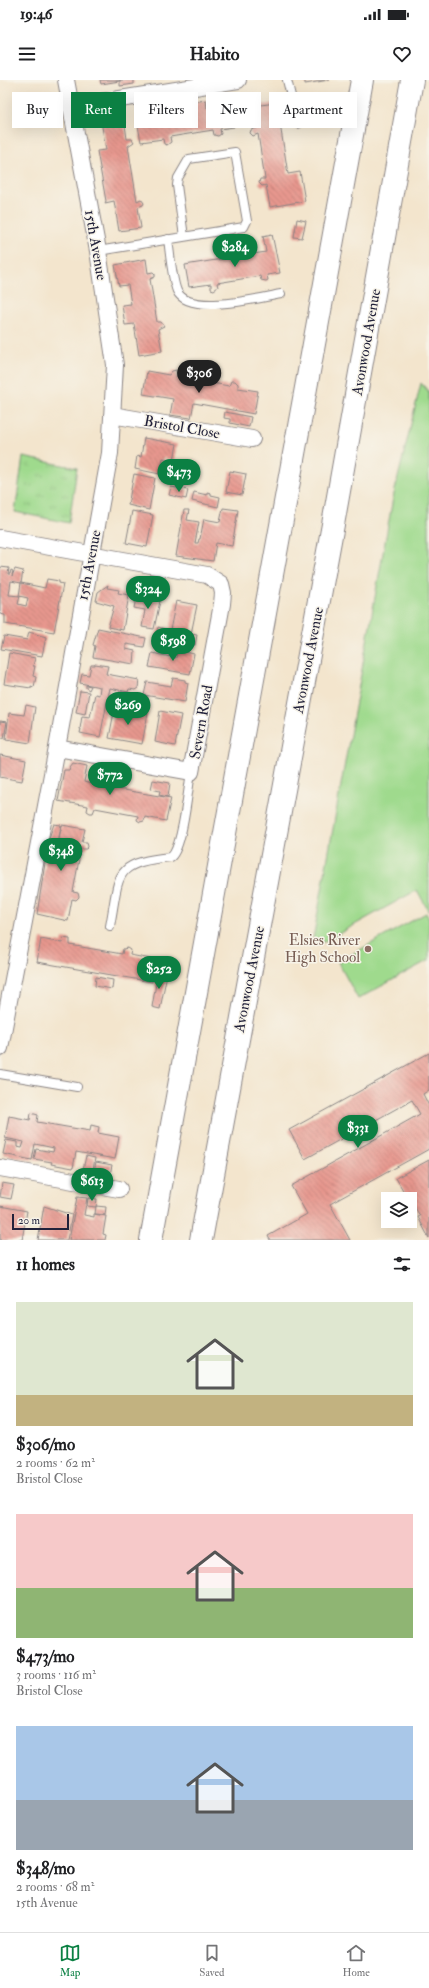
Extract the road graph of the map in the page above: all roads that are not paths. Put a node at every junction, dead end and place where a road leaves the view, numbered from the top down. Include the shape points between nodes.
1 (66, 80) edge
2 (238, 80) edge
3 (288, 80) edge
4 (362, 80) edge
5 (412, 80) edge
6 (291, 92) edge
7 (70, 107) junction
8 (184, 237) junction
9 (168, 239) junction
10 (98, 251) junction
11 (280, 294) dead end
12 (112, 415) junction
13 (252, 439) dead end
14 (0, 538) edge
15 (90, 554) junction
16 (57, 748) junction
17 (191, 772) junction
18 (110, 926) dead end
19 (0, 1048) edge
20 (0, 1074) edge
21 (77, 1087) dead end
22 (0, 1168) edge
23 (119, 1189) dead end
24 (151, 1240) edge
25 (201, 1240) edge

1 - 7 street, 15th Avenue
2 - 7 street
3 - 6 lane
4 - 24 main road
5 - 25 main road, Avonwood Avenue
7 - 10 street, 15th Avenue
8 - 8 lane via 246,225 248,221 235,152 189,159 178,178 177,185
8 - 9 lane
9 - 10 lane
9 - 11 lane via 177,291 185,299 196,303 219,304
10 - 12 street, 15th Avenue via 115,365
12 - 13 street, Bristol Close
12 - 15 street, 15th Avenue via 110,453
14 - 15 street
15 - 16 street, 15th Avenue
15 - 17 street, Severn Road via 207,575 221,584 222,604
16 - 17 street, Severn Road
16 - 19 street, 15th Avenue
17 - 18 lane via 180,841 174,854 171,857 138,861 124,870 119,878
20 - 21 lane
22 - 23 street

